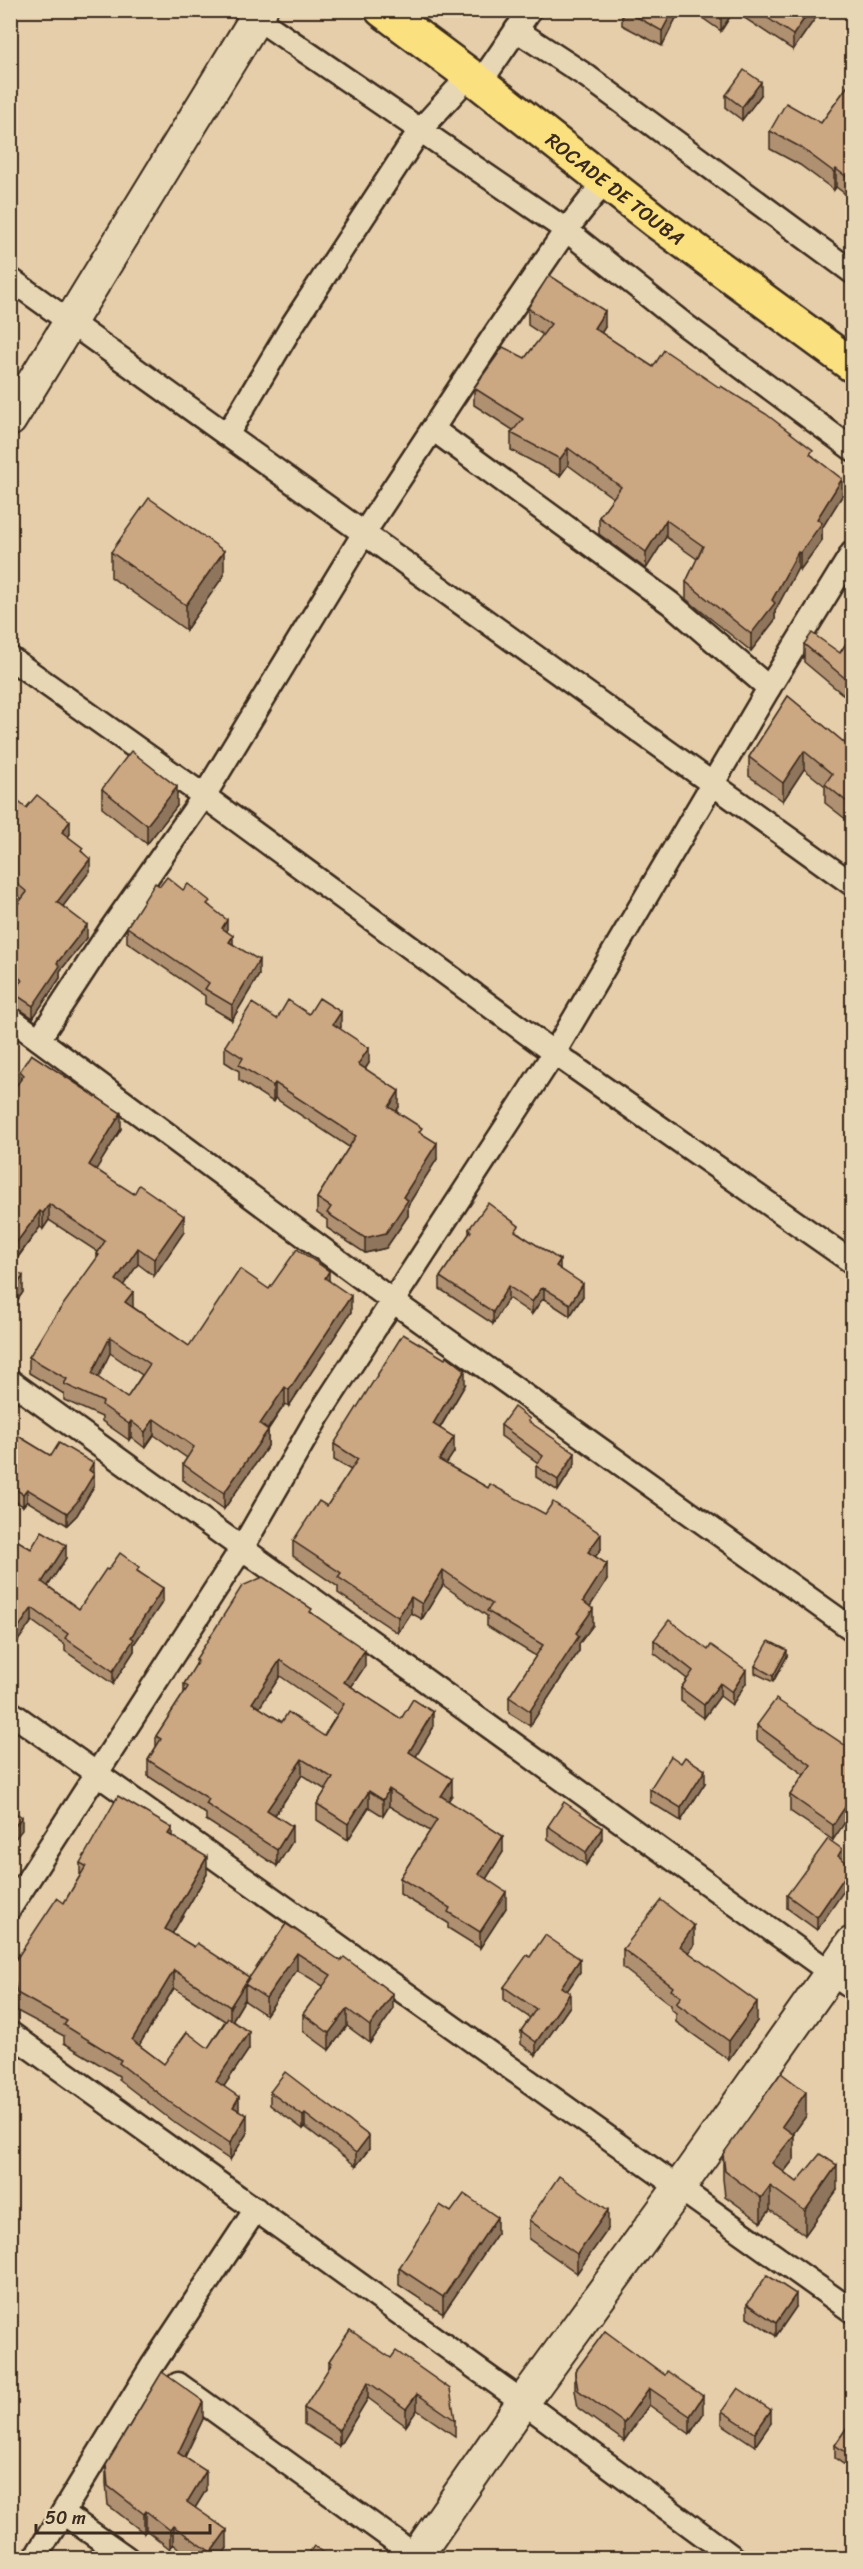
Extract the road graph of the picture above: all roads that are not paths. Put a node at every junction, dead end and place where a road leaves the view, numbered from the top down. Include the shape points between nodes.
1 (382, 10) edge
2 (530, 10) edge
3 (254, 13) edge
4 (516, 30) junction
5 (474, 80) junction
6 (420, 130) junction
7 (605, 181) junction
8 (566, 230) junction
9 (852, 272) edge
10 (10, 279) edge
11 (70, 322) junction
12 (852, 365) edge
13 (10, 420) edge
14 (434, 430) junction
15 (226, 435) junction
16 (852, 449) edge
17 (364, 533) junction
18 (852, 553) edge
19 (10, 658) edge
20 (770, 688) junction
21 (713, 783) junction
22 (204, 796) junction
23 (852, 884) edge
24 (10, 1018) edge
25 (39, 1040) junction
26 (554, 1053) junction
27 (852, 1262) edge
28 (394, 1302) junction
29 (10, 1381) edge
30 (242, 1548) junction
31 (852, 1629) edge
32 (10, 1712) edge
33 (98, 1774) junction
34 (10, 1908) edge
35 (852, 1943) edge
36 (842, 1980) edge
37 (10, 2033) edge
38 (679, 2188) junction
39 (256, 2209) junction
40 (852, 2311) edge
41 (152, 2366) junction
42 (523, 2402) junction
43 (63, 2513) junction
44 (416, 2557) edge
45 (35, 2559) edge
46 (127, 2559) edge
47 (734, 2559) edge

1 - 5 main road, ROCADE DE TOUBA
2 - 4 street
3 - 6 street
3 - 11 street
4 - 5 street
4 - 9 street via 588,77
5 - 6 street
5 - 7 main road, ROCADE DE TOUBA
6 - 8 street
6 - 15 street via 293,324
7 - 8 street
7 - 12 main road, ROCADE DE TOUBA
8 - 14 street
8 - 16 street
10 - 11 street
11 - 13 street
11 - 15 street
14 - 17 street
14 - 20 street via 670,603
15 - 17 street
17 - 21 street
17 - 22 street
18 - 20 street
19 - 22 street
20 - 21 street
21 - 23 street
21 - 26 street
22 - 25 street
22 - 26 street
24 - 25 street
25 - 28 street
26 - 27 street
26 - 28 street
28 - 30 street via 318,1416
28 - 31 street
29 - 30 street
30 - 33 street
30 - 36 street
32 - 33 street
33 - 34 street
33 - 38 street
35 - 36 street
36 - 38 street
37 - 39 street
38 - 40 street
38 - 42 street
39 - 41 street
39 - 42 street
41 - 43 street
41 - 44 street
42 - 44 street
42 - 47 street
43 - 45 street
43 - 46 street

